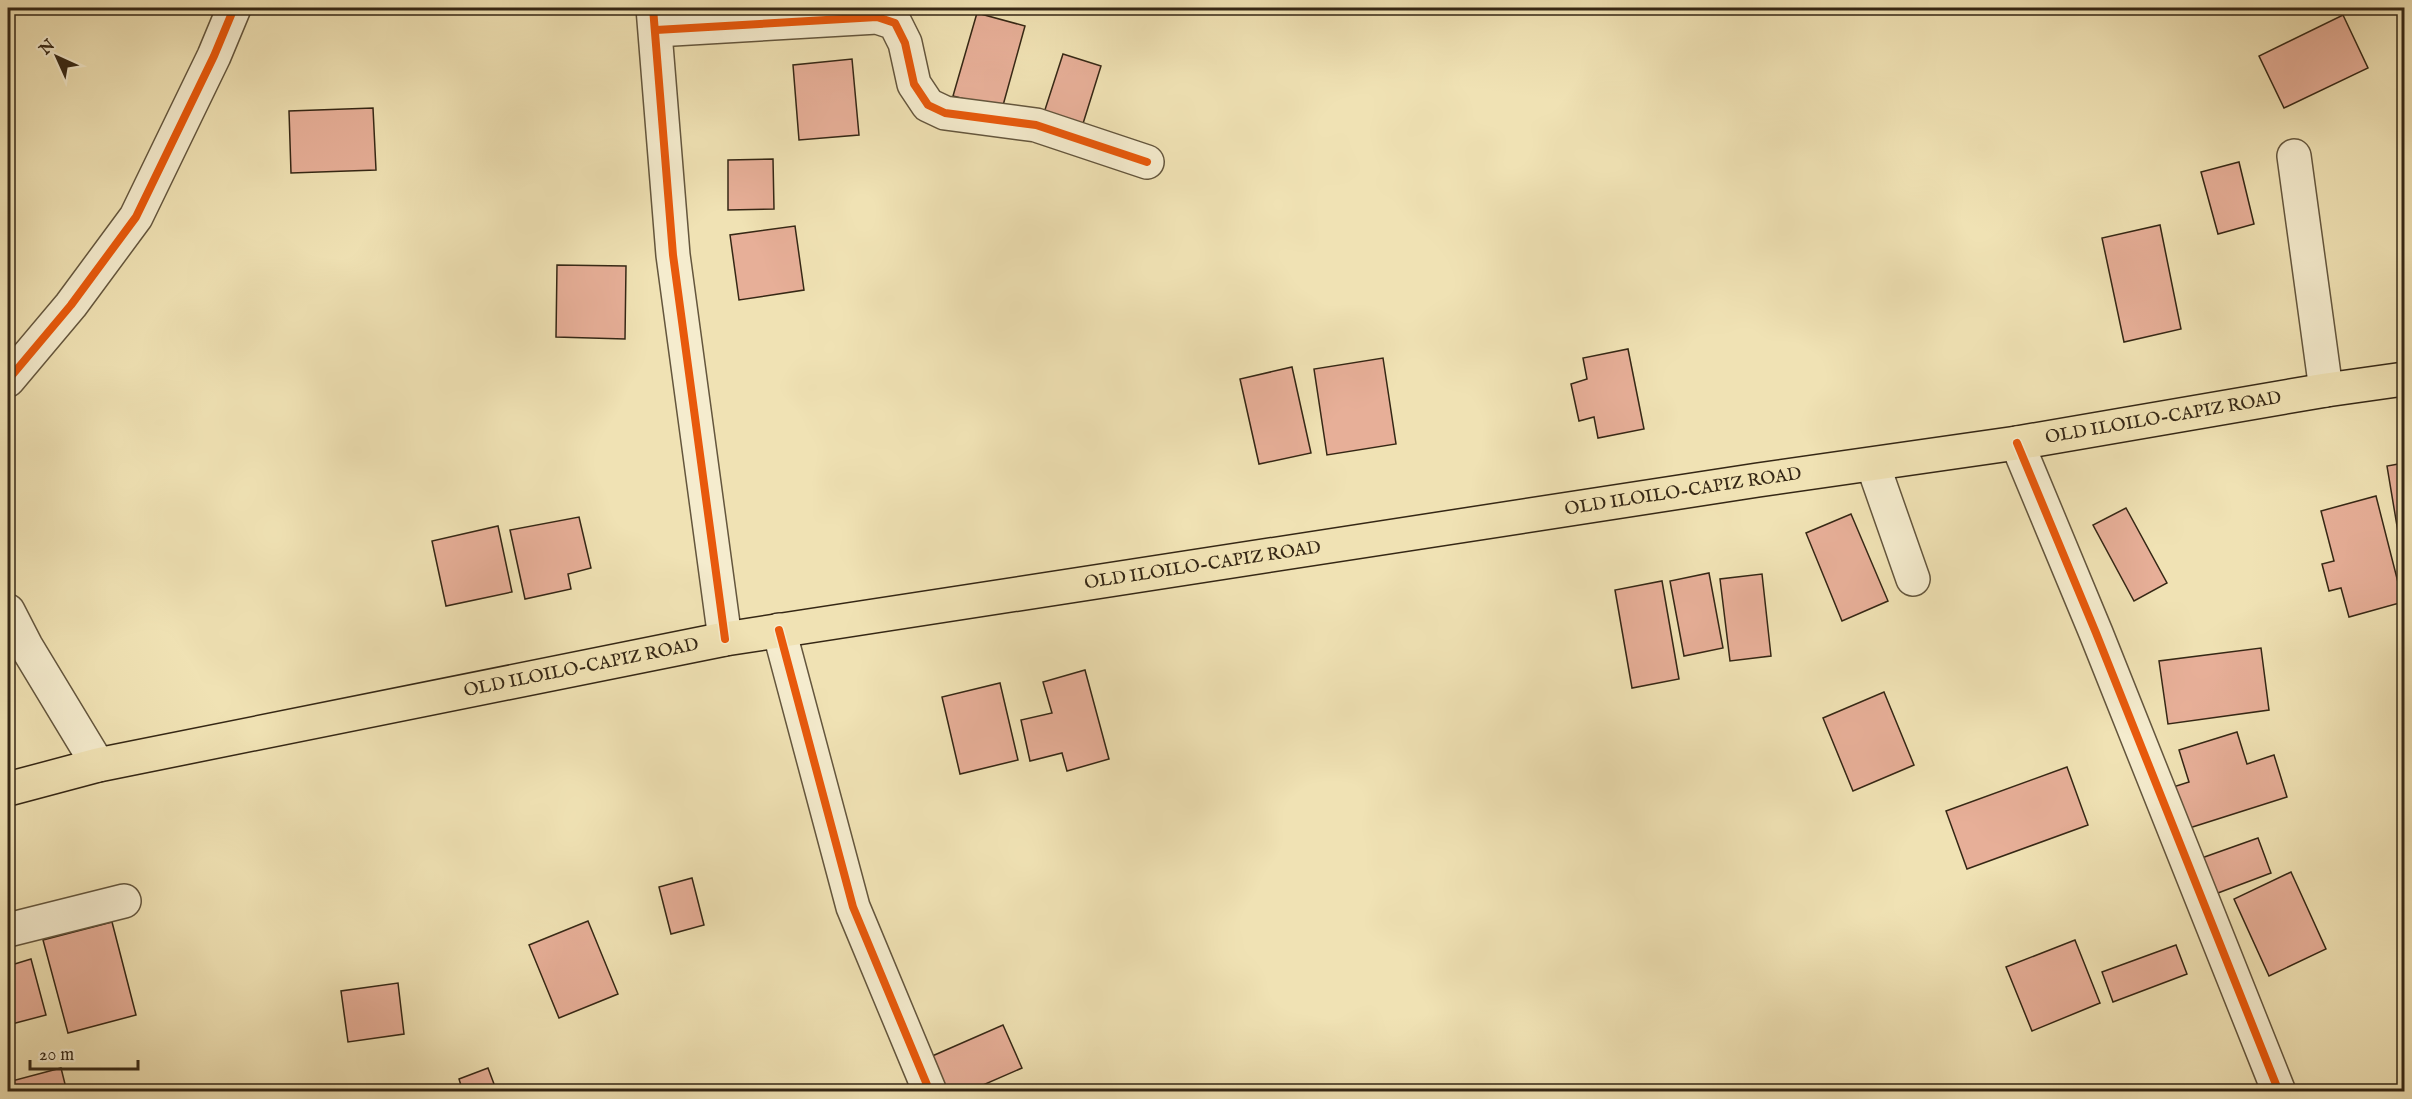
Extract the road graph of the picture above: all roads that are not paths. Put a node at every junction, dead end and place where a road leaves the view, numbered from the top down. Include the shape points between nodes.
1 (234, 8) edge
2 (655, 19) edge
3 (2294, 156) dead end
4 (1147, 162) dead end
5 (11, 366) edge
6 (2404, 379) edge
7 (2326, 390) junction
8 (2017, 442) junction
9 (1873, 465) junction
10 (1913, 579) dead end
11 (8, 611) edge
12 (779, 630) junction
13 (725, 639) junction
14 (98, 765) junction
15 (8, 789) edge
16 (124, 901) dead end
17 (8, 930) edge
18 (930, 1092) edge
19 (2279, 1092) edge

1 - 5 street via 136,217 71,305
2 - 4 street via 877,16 895,23 905,43 914,84 927,105 945,113 1036,125
2 - 13 street via 674,255
3 - 7 street
6 - 7 main road, OLD ILOILO-CAPIZ ROAD
7 - 8 main road, OLD ILOILO-CAPIZ ROAD
8 - 9 main road, OLD ILOILO-CAPIZ ROAD
8 - 19 street
9 - 10 street
9 - 12 main road, OLD ILOILO-CAPIZ ROAD
11 - 14 street
12 - 13 main road, OLD ILOILO-CAPIZ ROAD
12 - 18 street via 853,907
13 - 14 main road, OLD ILOILO-CAPIZ ROAD
14 - 15 main road, OLD ILOILO-CAPIZ ROAD
16 - 17 street

